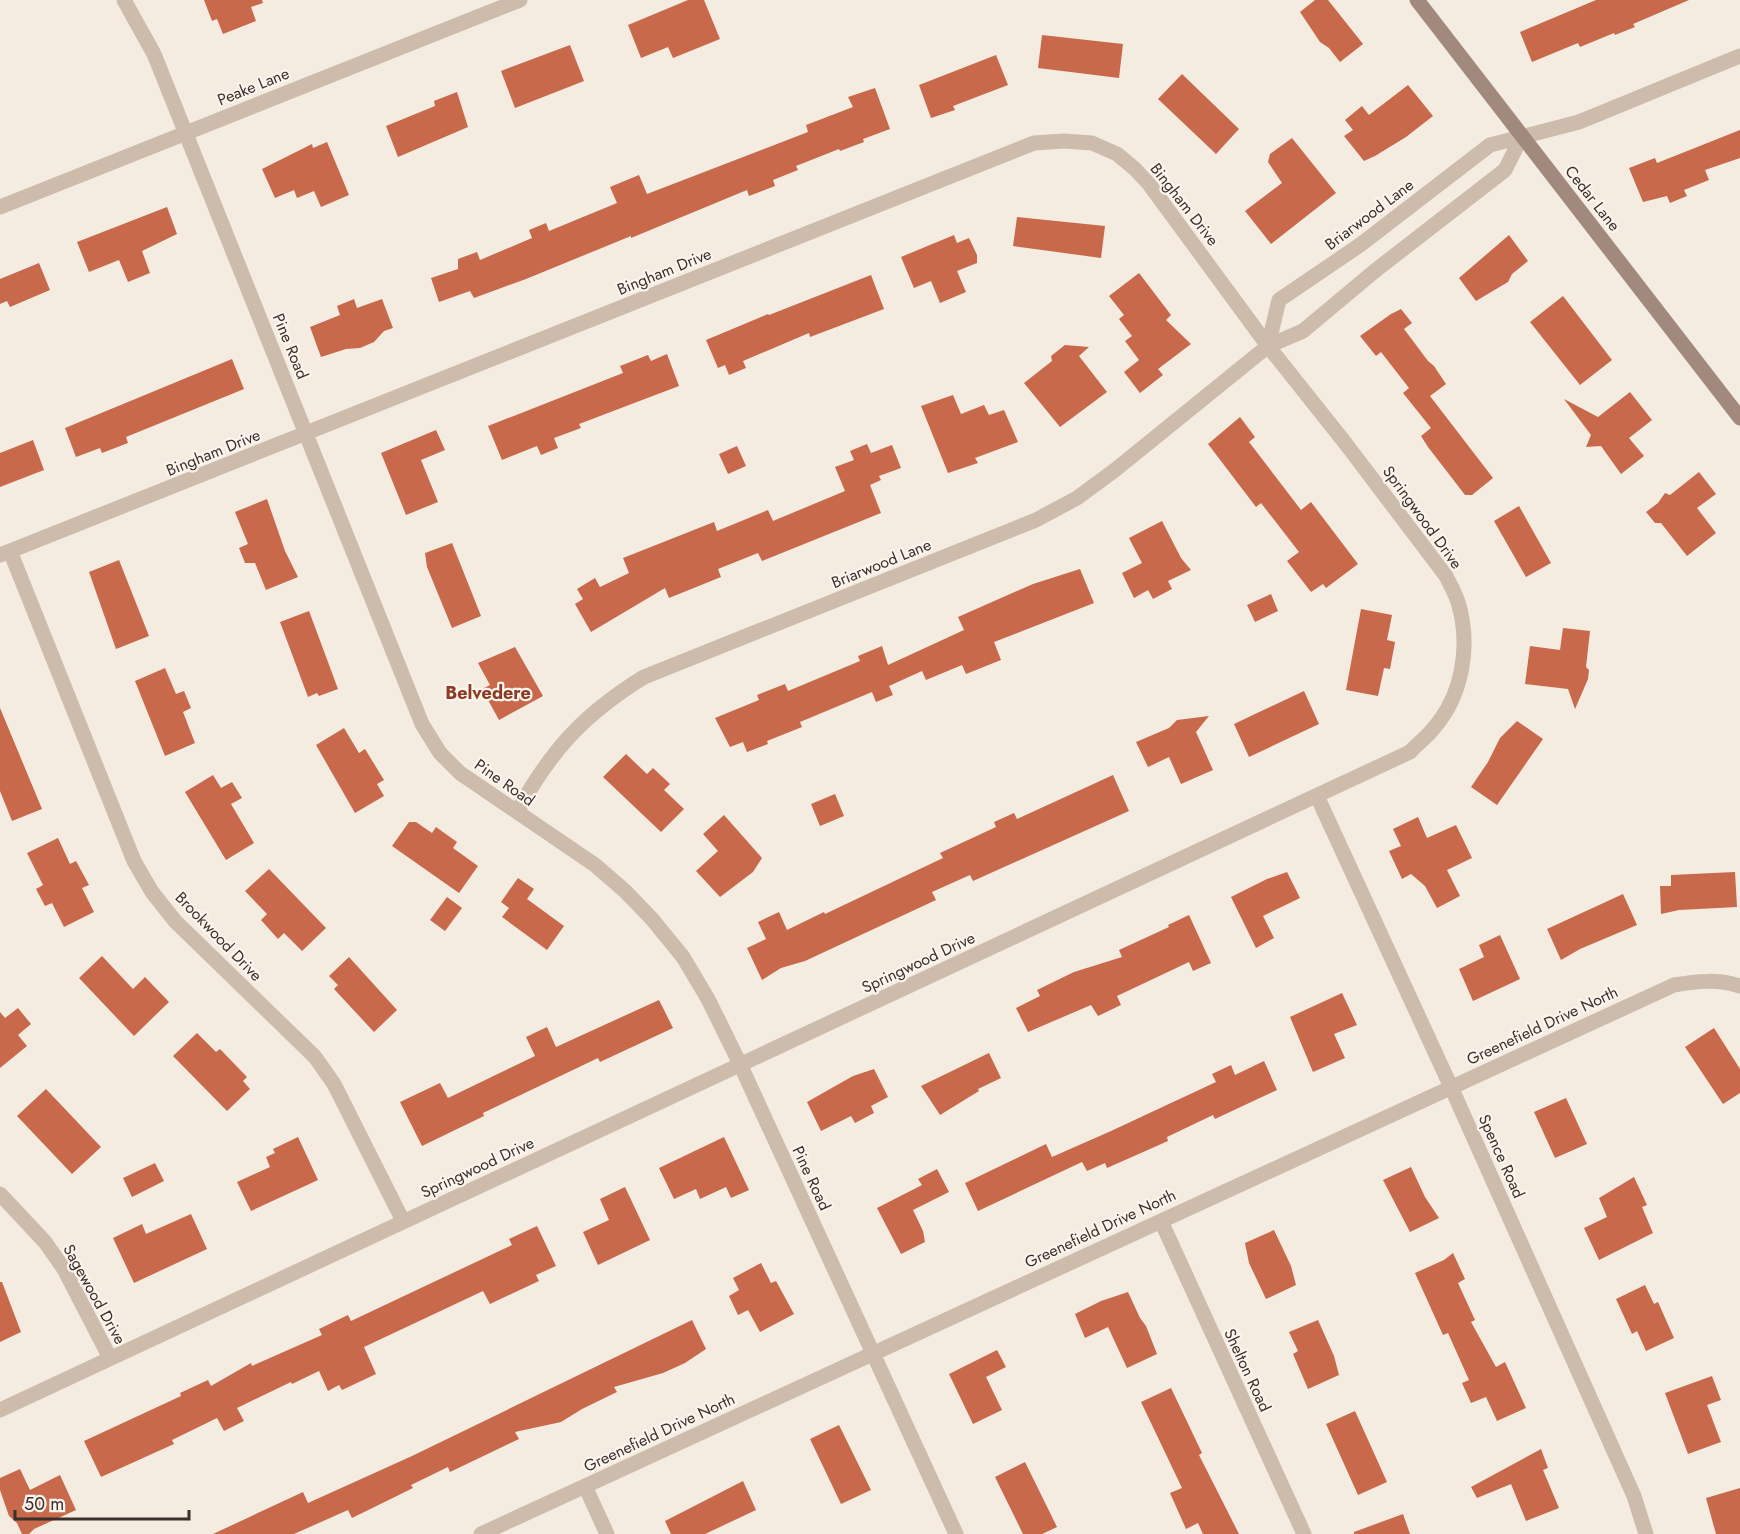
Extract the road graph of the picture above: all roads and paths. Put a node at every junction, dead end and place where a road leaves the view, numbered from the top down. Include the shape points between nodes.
1 (124, 0) edge
2 (520, 0) edge
3 (1417, 0) edge
4 (1740, 56) edge
5 (185, 132) junction
6 (1522, 136) junction
7 (0, 207) edge
8 (1268, 346) junction
9 (1740, 418) edge
10 (306, 434) junction
11 (5, 553) edge
12 (1317, 796) junction
13 (517, 812) junction
14 (1740, 986) edge
15 (740, 1064) junction
16 (1451, 1087) junction
17 (0, 1194) edge
18 (403, 1221) junction
19 (1161, 1221) junction
20 (872, 1352) junction
21 (110, 1358) junction
22 (0, 1410) edge
23 (585, 1486) junction
24 (481, 1534) edge
25 (607, 1534) edge
26 (956, 1534) edge
27 (1304, 1534) edge
28 (1646, 1534) edge

1 - 5 street, Pine Road via 154,54
2 - 5 street, Peake Lane
3 - 6 main road, Cedar Lane
4 - 6 street, Briarwood Lane via 1579,122
5 - 7 street, Peake Lane
5 - 10 street, Pine Road
6 - 8 street, Briarwood Lane via 1505,170 1303,332
6 - 8 street, Briarwood Lane via 1490,146 1280,300
6 - 9 main road, Cedar Lane
8 - 10 street, Bingham Drive via 1149,184 1117,154 1092,143 1034,143
8 - 12 street, Springwood Drive via 1446,576 1463,627 1464,655 1459,682 1449,707 1433,729 1410,752
8 - 13 street, Briarwood Lane via 1077,498 1036,520 679,661 611,697 559,747
10 - 11 street, Bingham Drive
10 - 13 street, Pine Road via 422,724 440,753 460,773
11 - 18 street, Brookwood Drive via 134,861 152,892 175,921 315,1057 334,1084
12 - 15 street, Springwood Drive
12 - 16 street, Spence Road
13 - 15 street, Pine Road via 595,865 652,919 683,957
14 - 16 street, Greenefield Drive North via 1704,980 1674,985
15 - 18 street, Springwood Drive
15 - 20 street, Pine Road
16 - 19 street, Greenefield Drive North
16 - 28 street, Spence Road via 1634,1496
17 - 21 street, Sagewood Drive via 45,1242 64,1269
18 - 21 street, Springwood Drive
19 - 20 street, Greenefield Drive North
19 - 27 street, Shelton Road
20 - 23 street, Greenefield Drive North
20 - 26 street, Pine Road
21 - 22 street, Springwood Drive
23 - 24 street, Greenefield Drive North
23 - 25 street

